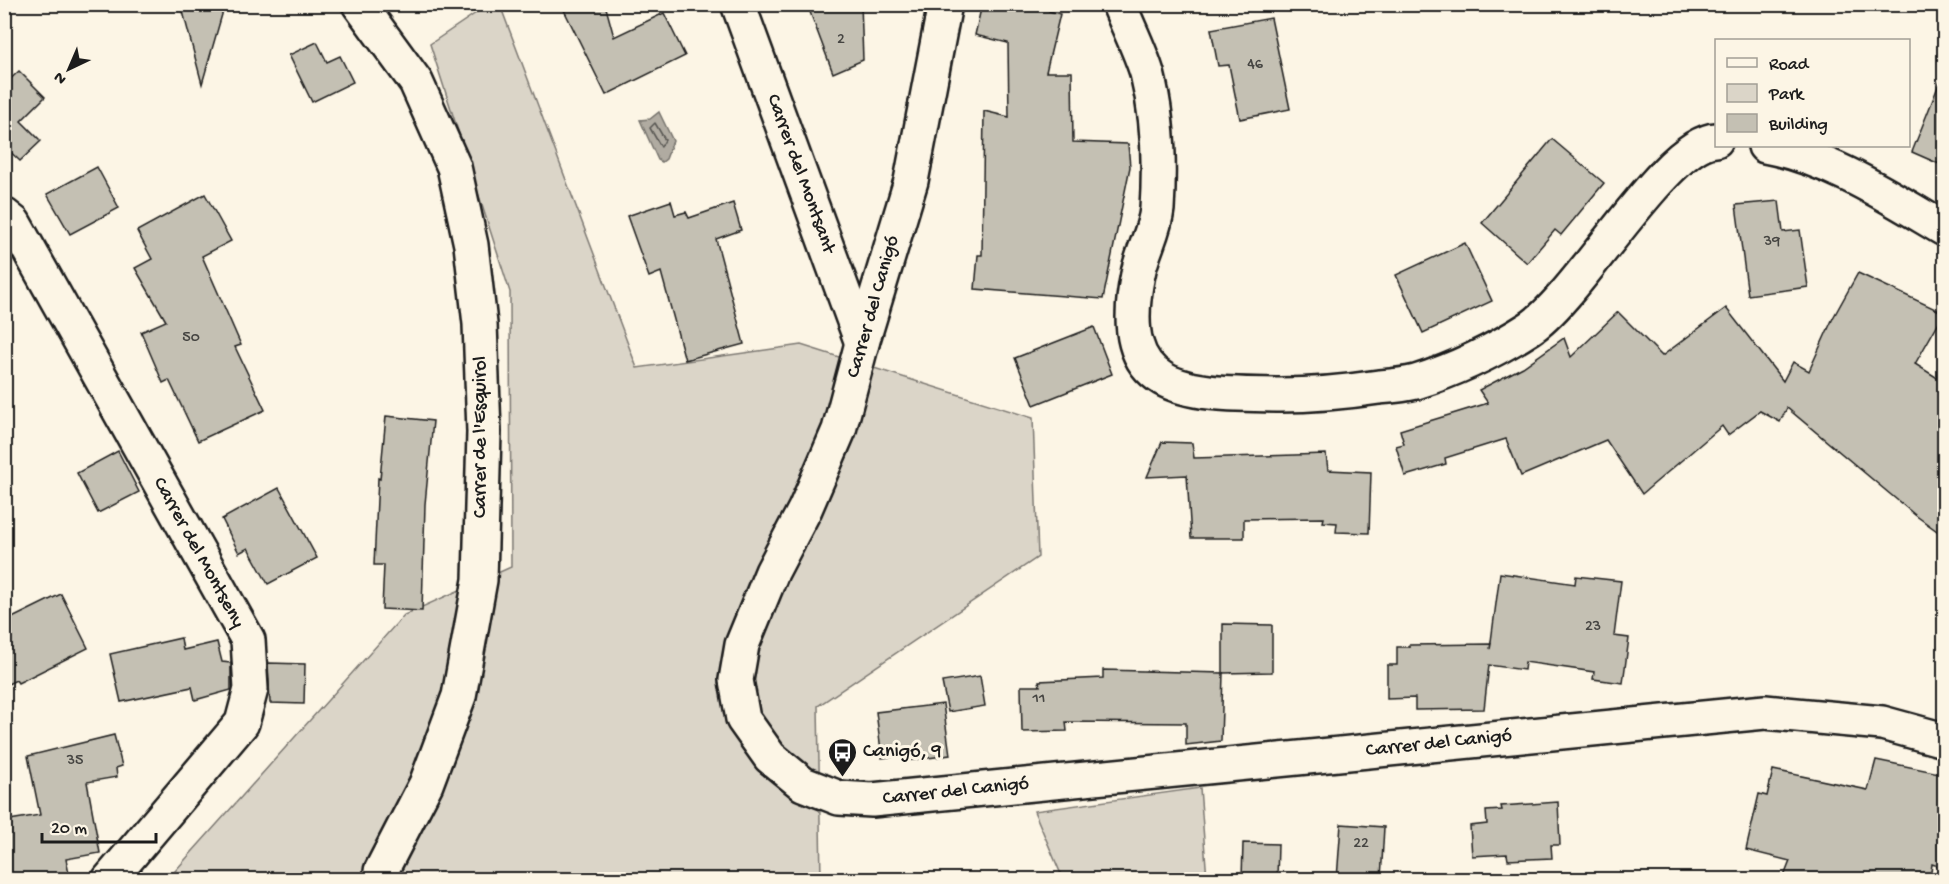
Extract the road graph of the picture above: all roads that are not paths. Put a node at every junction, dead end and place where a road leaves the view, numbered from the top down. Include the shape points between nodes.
1 (359, 4) edge
2 (738, 4) edge
3 (945, 4) edge
4 (1119, 4) edge
5 (1715, 140) edge
6 (1771, 147) edge
7 (4, 215) edge
8 (1944, 229) edge
9 (862, 343) junction
10 (1944, 740) edge
11 (109, 879) edge
12 (381, 879) edge

1 - 12 street, Carrer de l'Esquirol via 416,82 454,167 471,245 480,324 484,432 480,580 459,696 426,784 381,871
2 - 9 street, Carrer del Montsant
3 - 9 street, Carrer del Canigó via 911,181
4 - 5 street via 1147,73 1158,144 1157,212 1138,272 1131,318 1139,355 1153,375 1181,387 1213,394 1324,395 1414,382 1470,360 1532,327 1569,289 1653,186 1685,154
6 - 8 street via 1795,151 1848,176
7 - 11 street, Carrer del Montseny via 14,224 248,640 251,689 242,723
9 - 10 street, Carrer del Canigó via 839,430 772,572 742,645 736,680 743,719 770,757 803,784 839,798 884,799 1765,712 1882,723

